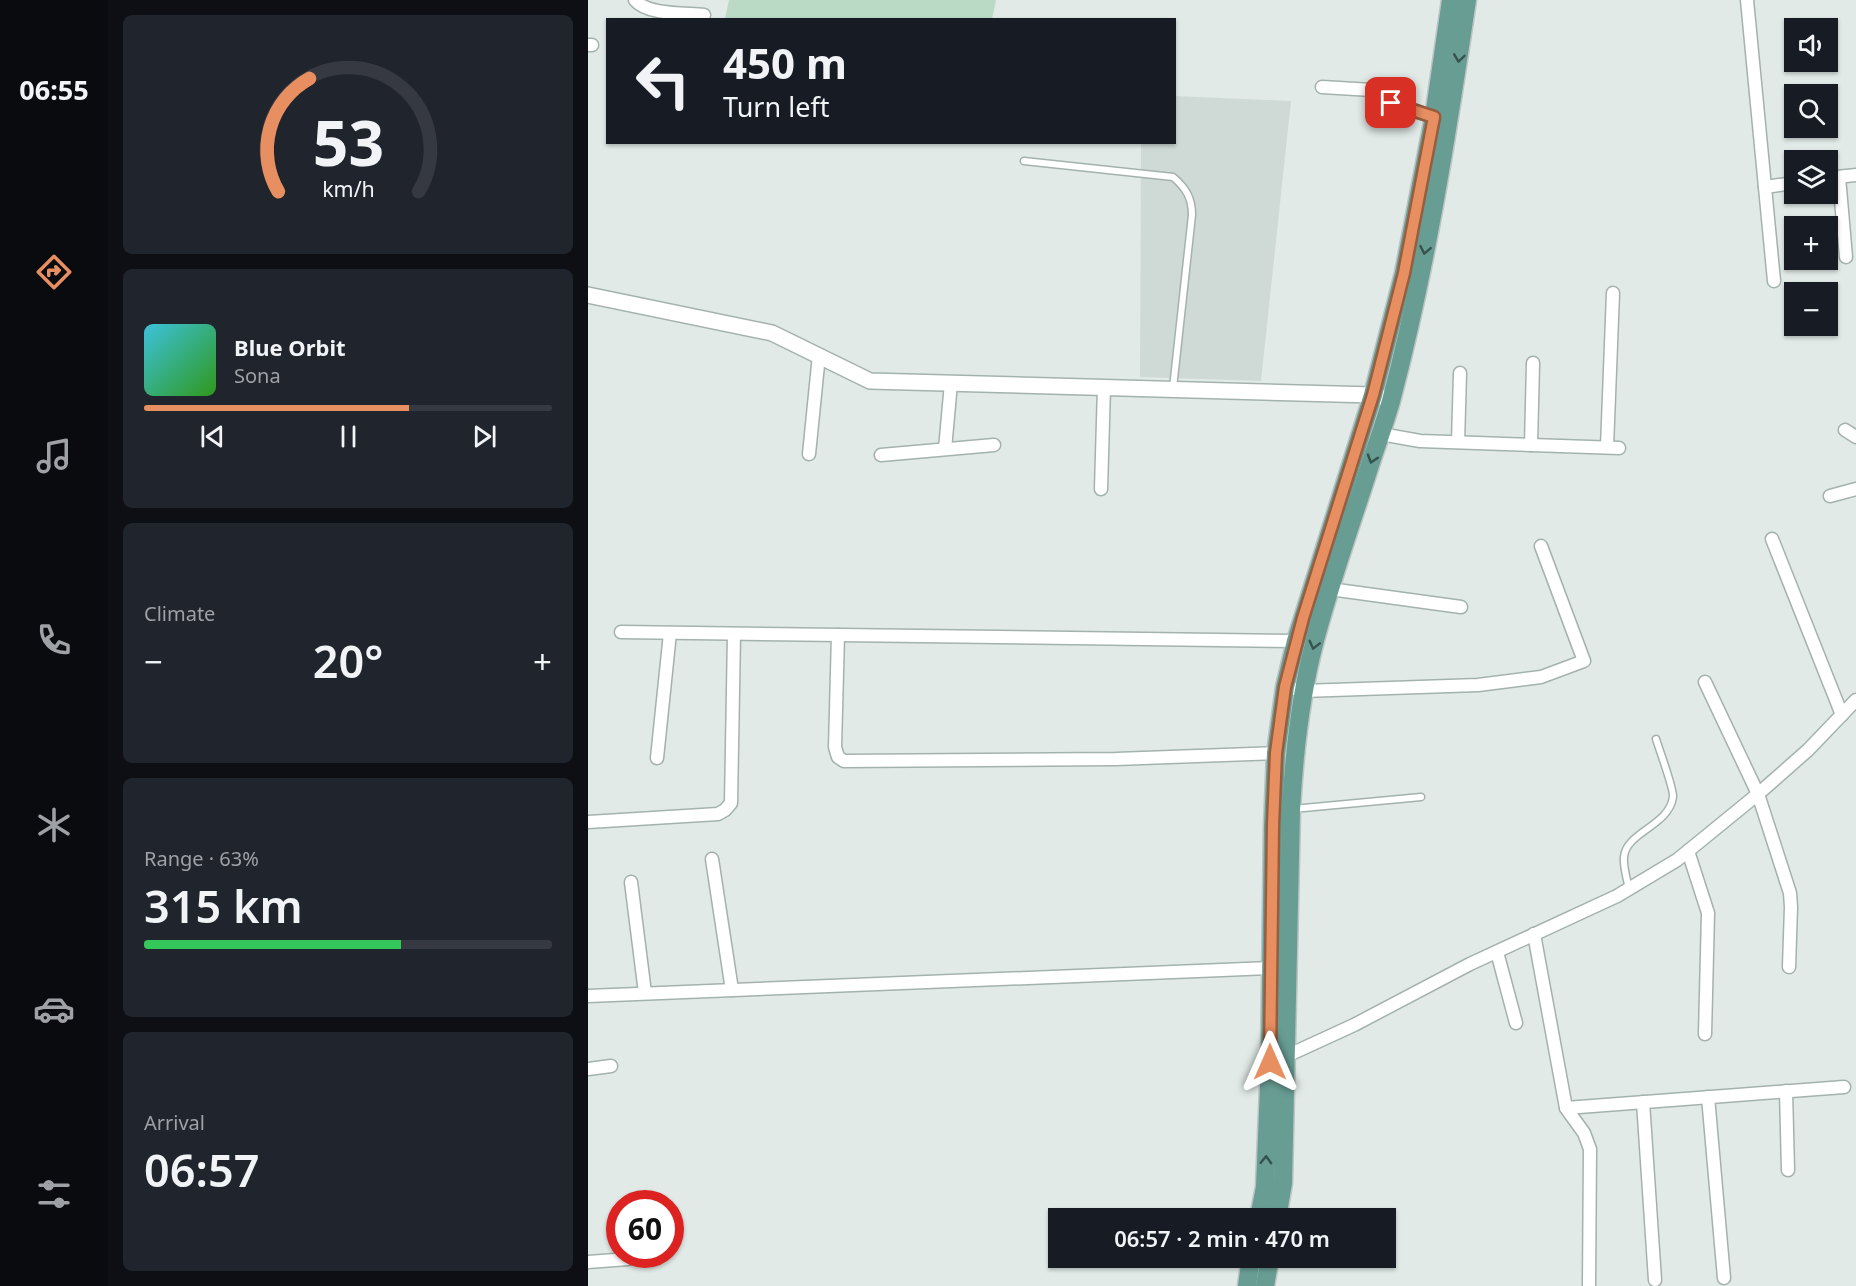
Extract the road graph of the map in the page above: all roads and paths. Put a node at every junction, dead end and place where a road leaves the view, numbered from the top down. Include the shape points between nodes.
1 (635, 0) edge
2 (685, 0) edge
3 (1451, 0) edge
4 (1467, 0) edge
5 (1748, 0) edge
6 (684, 13) junction
7 (704, 15) dead end
8 (1323, 87) dead end
9 (1434, 117) junction
10 (1024, 161) dead end
11 (1856, 175) edge
12 (1838, 177) edge
13 (1784, 184) edge
14 (1765, 187) junction
15 (1837, 204) edge
16 (1846, 257) dead end
17 (1774, 281) dead end
18 (1613, 292) dead end
19 (588, 295) edge
20 (819, 356) junction
21 (1533, 363) dead end
22 (1460, 373) dead end
23 (951, 383) junction
24 (1104, 387) junction
25 (1173, 389) junction
26 (1373, 395) junction
27 (1391, 400) junction
28 (1381, 434) junction
29 (1458, 442) junction
30 (994, 445) dead end
31 (1531, 445) junction
32 (945, 449) junction
33 (809, 454) dead end
34 (881, 455) dead end
35 (1101, 489) dead end
36 (1856, 489) edge
37 (1830, 496) dead end
38 (1772, 539) dead end
39 (1541, 546) dead end
40 (1330, 589) junction
41 (1461, 607) dead end
42 (621, 632) dead end
43 (670, 633) junction
44 (734, 634) junction
45 (838, 635) junction
46 (1296, 640) junction
47 (1705, 682) dead end
48 (1294, 689) junction
49 (1856, 700) edge
50 (1842, 715) junction
51 (1656, 739) dead end
52 (1276, 753) junction
53 (657, 758) dead end
54 (1758, 794) junction
55 (1421, 797) dead end
56 (1291, 810) junction
57 (588, 822) edge
58 (1688, 851) junction
59 (712, 860) dead end
60 (631, 882) dead end
61 (1629, 889) junction
62 (1534, 934) junction
63 (1497, 952) junction
64 (1789, 968) dead end
65 (1270, 969) junction
66 (732, 990) junction
67 (645, 993) junction
68 (588, 996) edge
69 (1516, 1023) dead end
70 (1705, 1034) dead end
71 (1279, 1059) junction
72 (611, 1066) dead end
73 (588, 1069) edge
74 (1844, 1087) dead end
75 (1786, 1091) junction
76 (1708, 1097) junction
77 (1643, 1102) junction
78 (1566, 1108) junction
79 (1788, 1170) dead end
80 (1261, 1208) edge
81 (1279, 1208) edge
82 (606, 1261) edge
83 (588, 1262) edge
84 (1249, 1268) edge
85 (1268, 1268) edge
86 (1724, 1278) dead end
87 (1655, 1280) dead end
88 (1247, 1286) edge
89 (1265, 1286) edge
90 (1589, 1286) edge

1 - 6 street via 656,11
2 - 6 street
3 - 9 main road
4 -> 27 main road via 1419,285
5 - 14 street
6 - 7 street
8 - 9 street via 1372,90 1391,103
9 - 26 main road via 1404,273
10 - 25 lane via 1173,177 1183,185 1192,202 1192,215
11 - 12 street
13 - 14 street
14 - 17 street
15 - 16 street
18 - 31 street via 1613,448
19 - 20 street via 772,333
20 - 23 street via 870,381
20 - 33 street
21 - 31 street
22 - 29 street
23 - 24 street
23 - 32 street
24 - 25 street
24 - 35 street
25 - 26 street
26 - 27 street
26 - 46 main road
27 - 28 main road
28 - 29 street
28 -> 40 main road
29 - 31 street
30 - 32 street
32 - 34 street
36 - 37 street
38 - 50 street
39 - 48 street via 1584,661 1541,677 1478,686
40 - 41 street
40 -> 48 main road via 1314,644
42 - 43 street
43 - 44 street
43 - 53 street
44 - 45 street
44 - 57 street via 731,802 725,810 718,814
45 - 46 street
45 - 52 street via 835,747 844,761 1116,759
46 - 48 main road
47 - 54 street
48 - 52 main road
48 - 56 main road
49 - 50 street
50 - 54 street
51 - 61 lane via 1673,795 1663,817 1629,844 1624,855
52 - 65 main road
54 - 58 street
54 - 64 street via 1790,893
55 - 56 lane
56 - 71 main road
58 - 61 street
58 - 70 street via 1708,913
59 - 66 street
60 - 67 street
61 - 62 street
62 - 63 street
62 - 78 street
63 - 69 street
63 - 71 street
65 - 66 street
65 - 71 main road
66 - 67 street
67 - 68 street
80 -> 71 main road
71 - 81 main road via 1283,1183
72 - 73 street
74 - 75 street
75 - 76 street
75 - 79 street
76 - 77 street
76 - 86 street
77 - 78 street
77 - 87 street
78 - 90 street via 1590,1149
82 - 83 street
84 - 88 main road
85 - 89 main road

